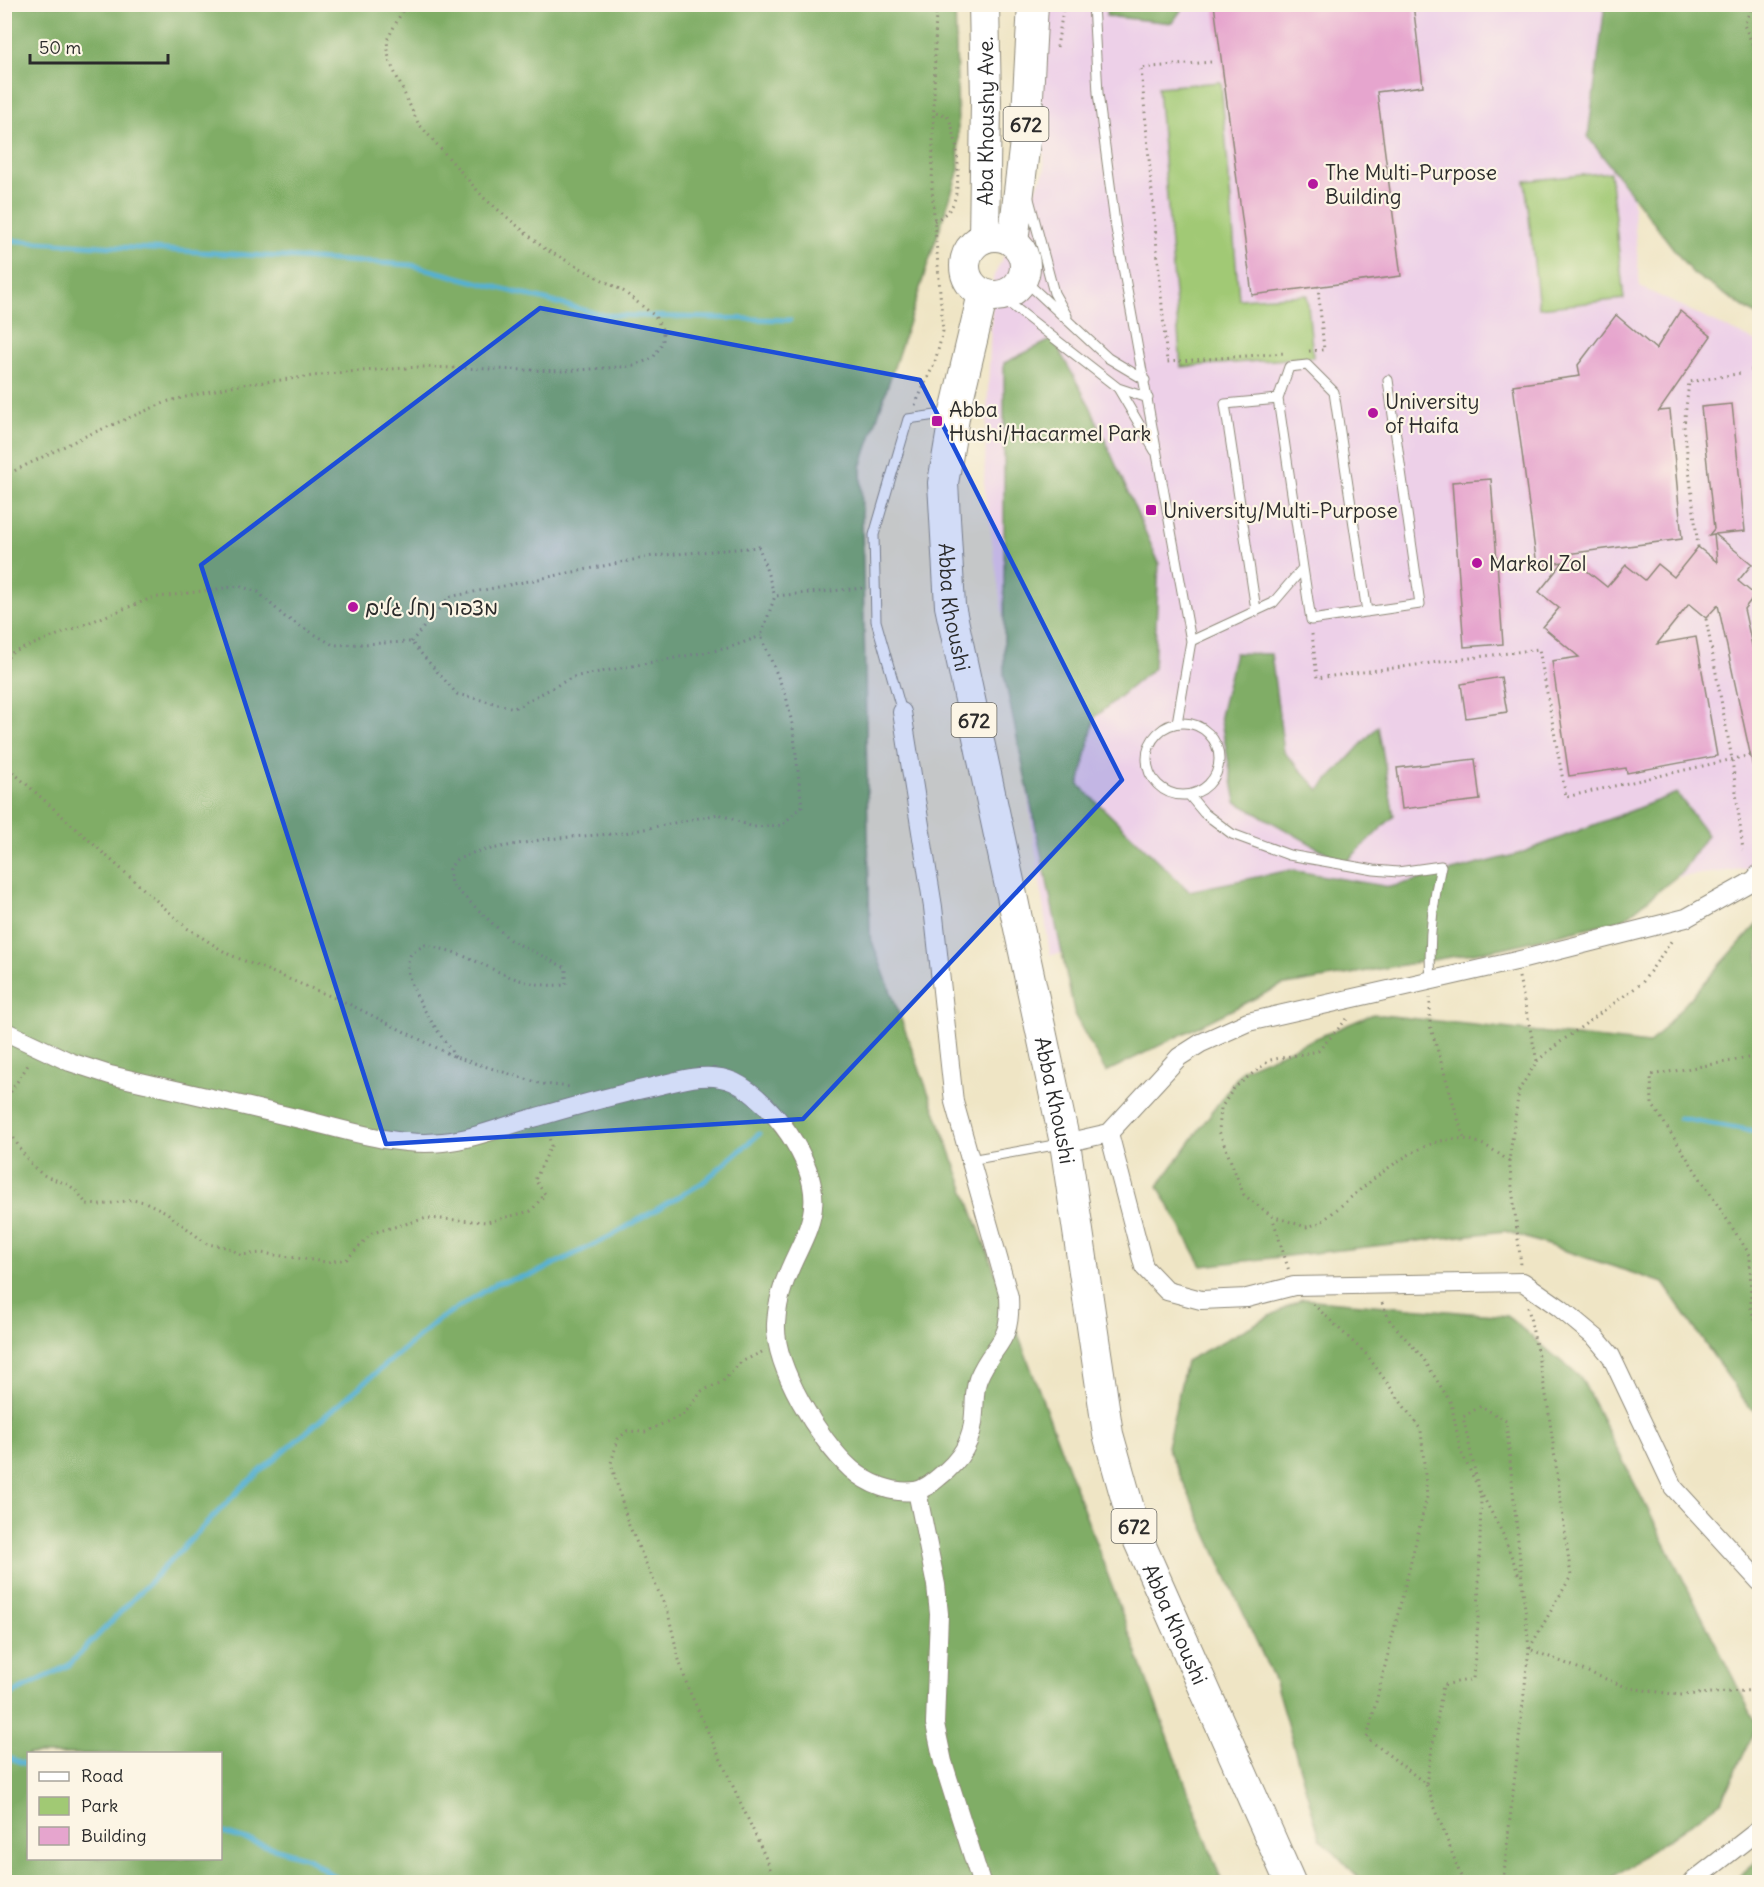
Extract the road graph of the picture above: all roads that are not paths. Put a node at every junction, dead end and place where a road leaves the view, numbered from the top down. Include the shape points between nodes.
1 (984, 4) edge
2 (1034, 4) edge
3 (1093, 4) edge
4 (1019, 175) junction
5 (984, 238) junction
6 (1013, 242) junction
7 (1002, 289) junction
8 (1071, 324) junction
9 (1144, 380) junction
10 (1388, 380) dead end
11 (1118, 388) junction
12 (1149, 398) junction
13 (1278, 399) junction
14 (955, 412) junction
15 (1159, 456) junction
16 (1303, 568) junction
17 (1256, 610) junction
18 (1367, 612) junction
19 (1191, 641) junction
20 (902, 712) joint
21 (1177, 723) junction
22 (1189, 795) junction
23 (1760, 873) edge
24 (1431, 981) junction
25 (4, 1031) edge
26 (1109, 1133) junction
27 (1065, 1143) junction
28 (970, 1160) junction
29 (917, 1491) junction
30 (1760, 1582) edge
31 (1760, 1829) edge
32 (981, 1882) edge
33 (1290, 1882) edge
34 (1692, 1882) edge

1 - 5 main road, Aba Khoushy Ave. / 672
2 - 4 main road, Aba Khoushy Ave. / 672 via 1026,133
3 - 9 lane via 1098,93 1115,223
4 - 6 main road, Aba Khoushy Ave. / 672
4 - 8 lane via 1054,293
5 - 6 main road via 999,236
5 - 7 main road via 970,249 964,265 969,282
6 - 7 main road, 672 via 1024,262
7 - 8 lane
7 - 11 lane
7 - 14 main road, Abba Khoushi / 672
8 - 9 lane via 1108,358
9 - 12 lane
10 - 18 lane via 1420,604
11 - 12 lane
11 - 15 lane
12 - 15 lane
13 - 16 lane
13 - 17 lane via 1225,404
13 - 18 lane via 1290,367 1307,365 1334,392
14 - 20 lane via 908,419 874,535 876,621
14 - 27 main road, Abba Khoushi / 672 via 943,483 950,606
15 - 19 lane
16 - 17 lane via 1274,603
16 - 18 lane via 1311,620
17 - 19 lane
19 - 21 lane
20 - 28 street via 933,907 954,1102
21 - 22 lane via 1156,735 1147,758 1155,782 1177,795
21 - 22 lane via 1200,726 1209,733 1220,753 1220,764 1210,784
22 - 24 lane via 1204,813 1232,834 1289,855 1398,872 1441,866 1431,911
23 - 24 street via 1686,918
24 - 26 street via 1248,1022 1201,1042 1179,1057
25 - 29 street via 70,1062 110,1075 398,1142 448,1142 614,1095 691,1078 717,1077 736,1083 779,1120 806,1160 814,1195 811,1224 785,1285 776,1320 776,1344 798,1394 849,1468 874,1484 896,1491
26 - 27 street
26 - 30 street via 1144,1267 1167,1291 1202,1300 1247,1298 1294,1286 1523,1282 1596,1338 1611,1356 1673,1487
27 - 28 lane
27 - 33 main road, Abba Khoushi / 672 via 1108,1434 1137,1537
28 - 29 street via 1009,1297 1010,1316 1000,1346 976,1382 972,1435 965,1450 951,1467
29 - 32 street via 939,1614 935,1724
31 - 34 street

